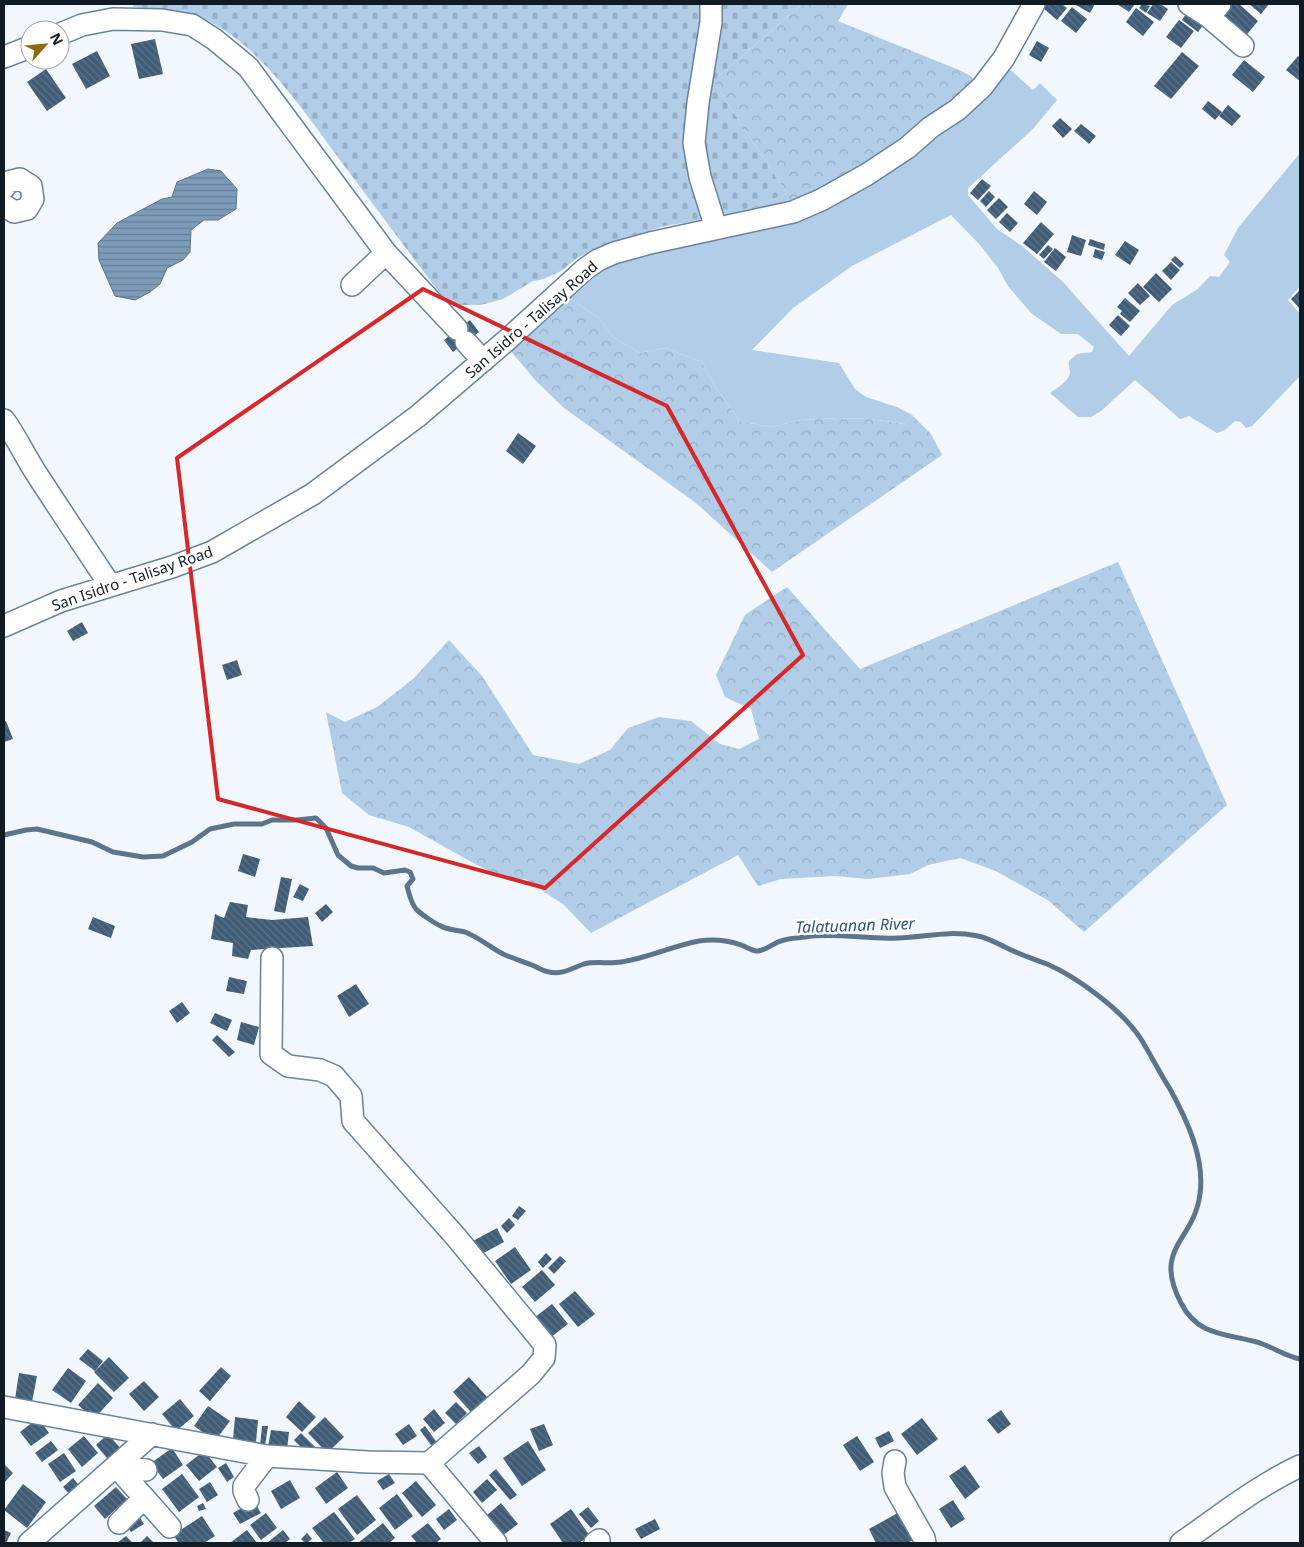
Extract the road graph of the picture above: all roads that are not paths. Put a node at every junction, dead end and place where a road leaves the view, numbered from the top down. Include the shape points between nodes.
1 (711, 4) edge
2 (1034, 4) edge
3 (1188, 4) edge
4 (1214, 10) edge
5 (70, 29) edge
6 (1243, 46) dead end
7 (20, 50) edge
8 (4, 57) edge
9 (4, 188) edge
10 (4, 205) edge
11 (716, 228) junction
12 (386, 253) junction
13 (352, 285) dead end
14 (483, 361) junction
15 (4, 420) edge
16 (110, 585) junction
17 (4, 626) edge
18 (272, 958) dead end
19 (4, 1407) edge
20 (152, 1434) junction
21 (267, 1456) junction
22 (895, 1461) dead end
23 (429, 1463) junction
24 (1300, 1466) edge
25 (117, 1468) junction
26 (146, 1470) dead end
27 (144, 1498) junction
28 (248, 1500) dead end
29 (118, 1523) dead end
30 (170, 1528) dead end
31 (29, 1543) edge
32 (496, 1543) edge
33 (925, 1543) edge
34 (1181, 1543) edge

1 - 11 street via 712,22 694,143 700,177
2 - 11 street, San Isidro - Talisay Road via 991,77 961,107 894,157 806,208 774,218
3 - 4 street
4 - 6 street
5 - 12 street via 113,19 162,20 192,25 248,67
7 - 8 street
9 - 10 street via 8,182 20,179 31,186 34,199 26,209 14,212
11 - 14 street, San Isidro - Talisay Road via 650,243 598,260
12 - 13 street
12 - 14 street
14 - 16 street, San Isidro - Talisay Road via 418,416 313,494 212,552
15 - 16 street
16 - 17 street, San Isidro - Talisay Road via 61,601
18 - 23 street via 271,1054 288,1066 320,1070 334,1076 351,1096 353,1121 456,1237 545,1345 544,1358 531,1374
19 - 20 street
20 - 21 street
20 - 25 street
21 - 23 street
21 - 28 street via 244,1486
22 - 33 street via 895,1487
23 - 32 street
24 - 34 street via 1250,1494
25 - 26 street
25 - 27 street
25 - 31 street
27 - 29 street
27 - 30 street

